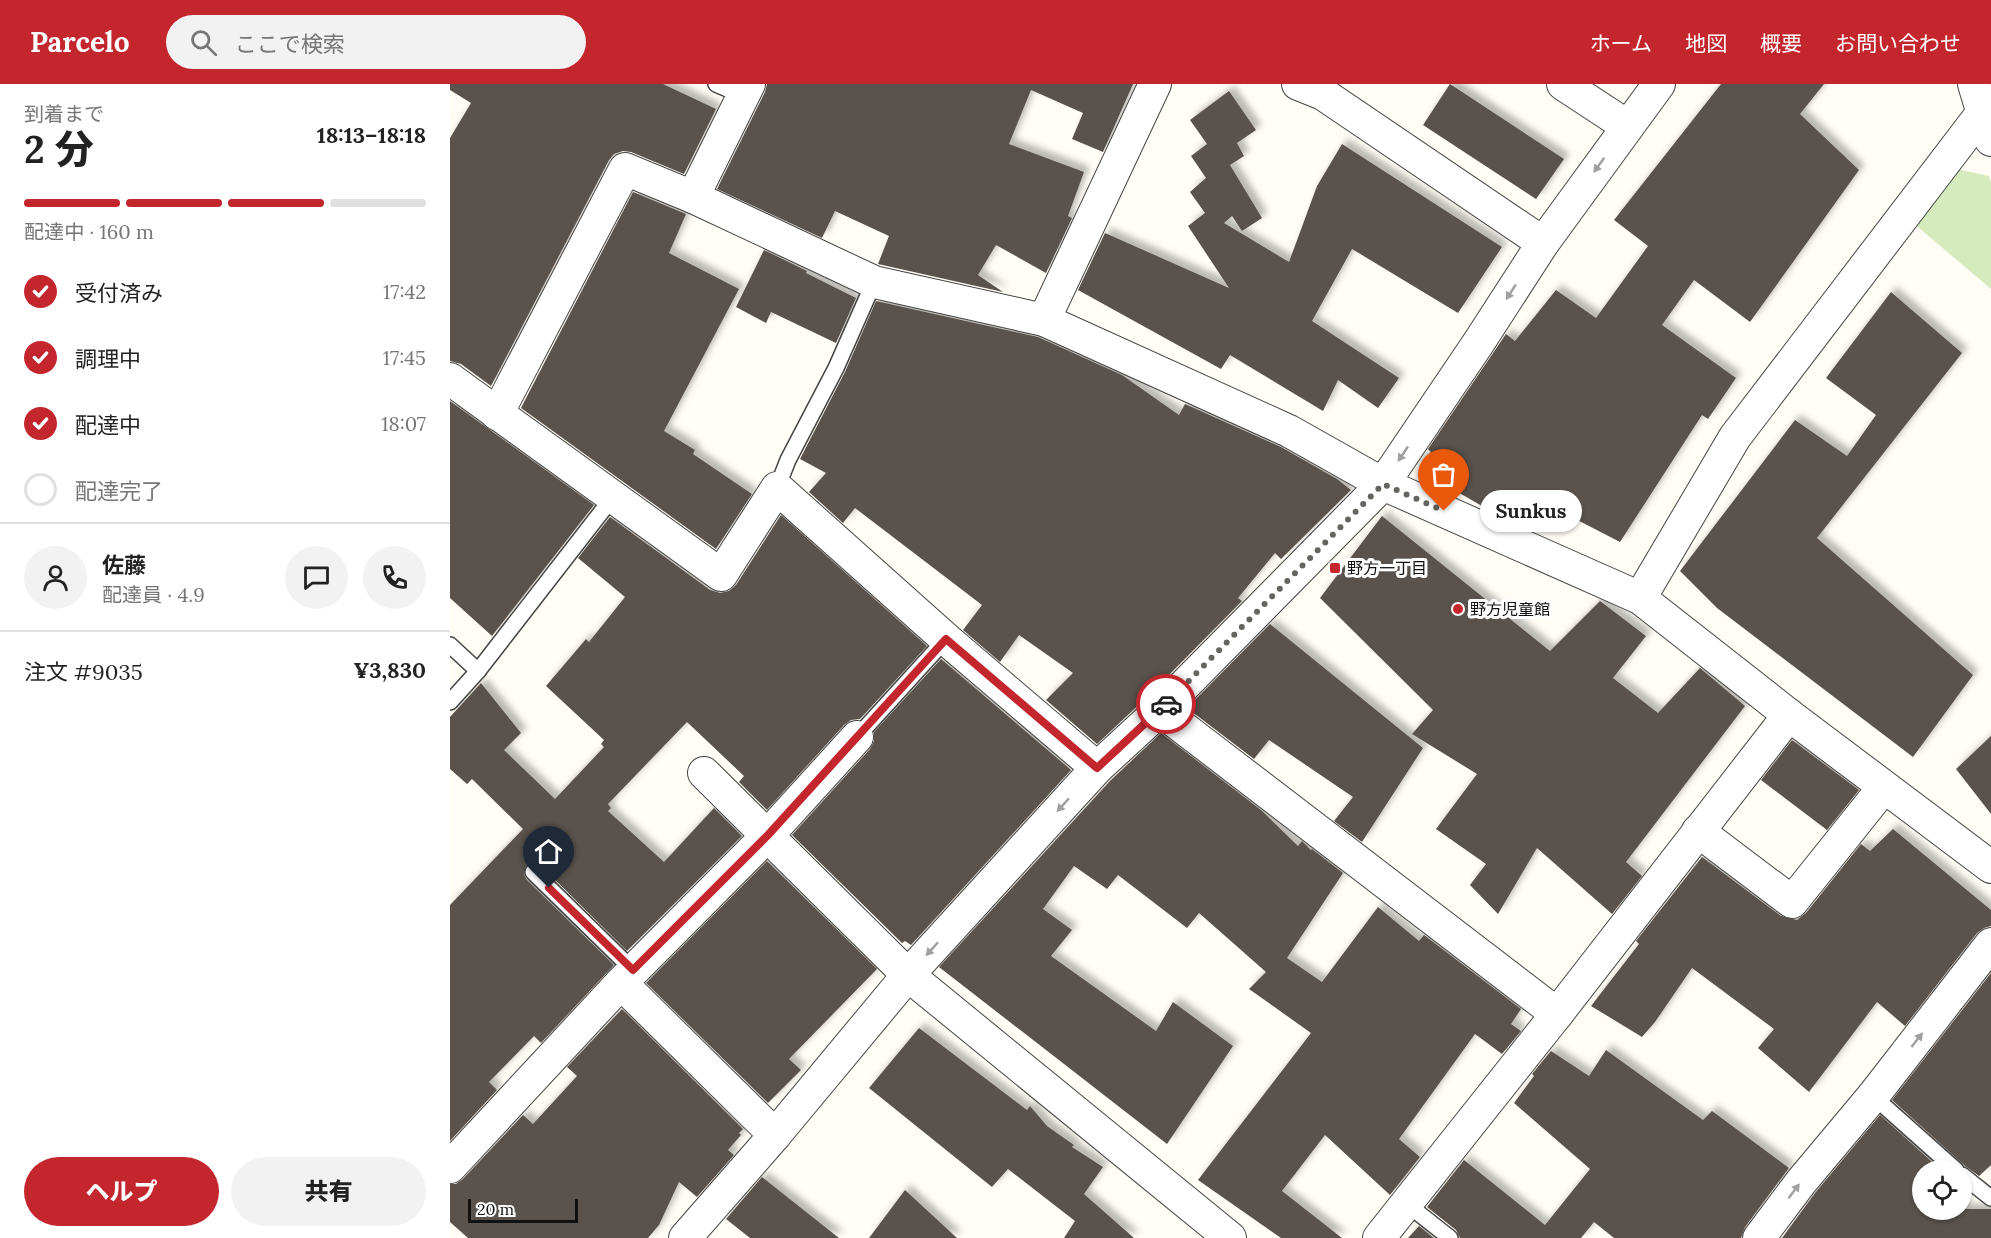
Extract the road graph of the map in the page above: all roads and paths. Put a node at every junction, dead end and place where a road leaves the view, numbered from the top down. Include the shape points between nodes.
1 (1155, 84) edge
2 (1298, 84) edge
3 (1563, 84) edge
4 (1659, 84) edge
5 (736, 88) edge
6 (1983, 112) edge
7 (1627, 126) junction
8 (693, 197) junction
9 (1543, 243) junction
10 (874, 282) junction
11 (1044, 320) junction
12 (450, 379) edge
13 (497, 414) junction
14 (1383, 484) junction
15 (777, 488) junction
16 (613, 497) junction
17 (1640, 598) junction
18 (946, 639) junction
19 (450, 645) edge
20 (478, 671) junction
21 (450, 702) edge
22 (1160, 710) junction
23 (1789, 715) junction
24 (857, 737) joint
25 (1097, 768) junction
26 (704, 773) dead end
27 (1884, 787) junction
28 (1698, 831) junction
29 (768, 835) junction
30 (1991, 867) edge
31 (533, 872) dead end
32 (1991, 945) edge
33 (908, 975) junction
34 (627, 976) junction
35 (1557, 1014) junction
36 (1873, 1096) junction
37 (775, 1136) junction
38 (1945, 1160) edge
39 (450, 1167) edge
40 (1972, 1183) edge
41 (1991, 1198) edge
42 (1407, 1203) junction
43 (701, 1233) edge
44 (1230, 1238) edge
45 (1379, 1238) edge
46 (1450, 1238) edge
47 (1759, 1238) edge

1 - 11 street
2 - 9 street via 1323,94
3 - 7 street
4 - 7 street
5 - 8 street
6 - 17 street via 1736,437
7 -> 9 street
8 - 10 street
8 - 13 street via 625,169
9 -> 14 street
10 - 11 street
10 - 15 lane
11 - 14 street via 1289,431
12 - 13 street
13 - 16 street
14 - 17 street
14 - 22 street
15 - 16 street via 721,575
15 - 18 street
16 - 20 lane
17 - 23 street
18 - 24 lane
18 - 25 street
19 - 20 lane
20 - 21 lane
22 - 25 street
22 - 35 street
23 - 27 street
23 - 28 street
24 - 29 street
25 -> 33 street
26 - 29 street
27 - 28 street via 1792,902
27 - 30 street
28 - 35 street
29 - 33 street
29 - 34 street
31 - 34 lane
36 -> 32 street
33 - 37 street
33 - 44 street
34 - 37 street
34 - 39 street
35 - 42 street
36 - 38 lane
47 -> 36 street
37 - 43 street
40 - 41 lane
42 - 45 street
42 - 46 lane

